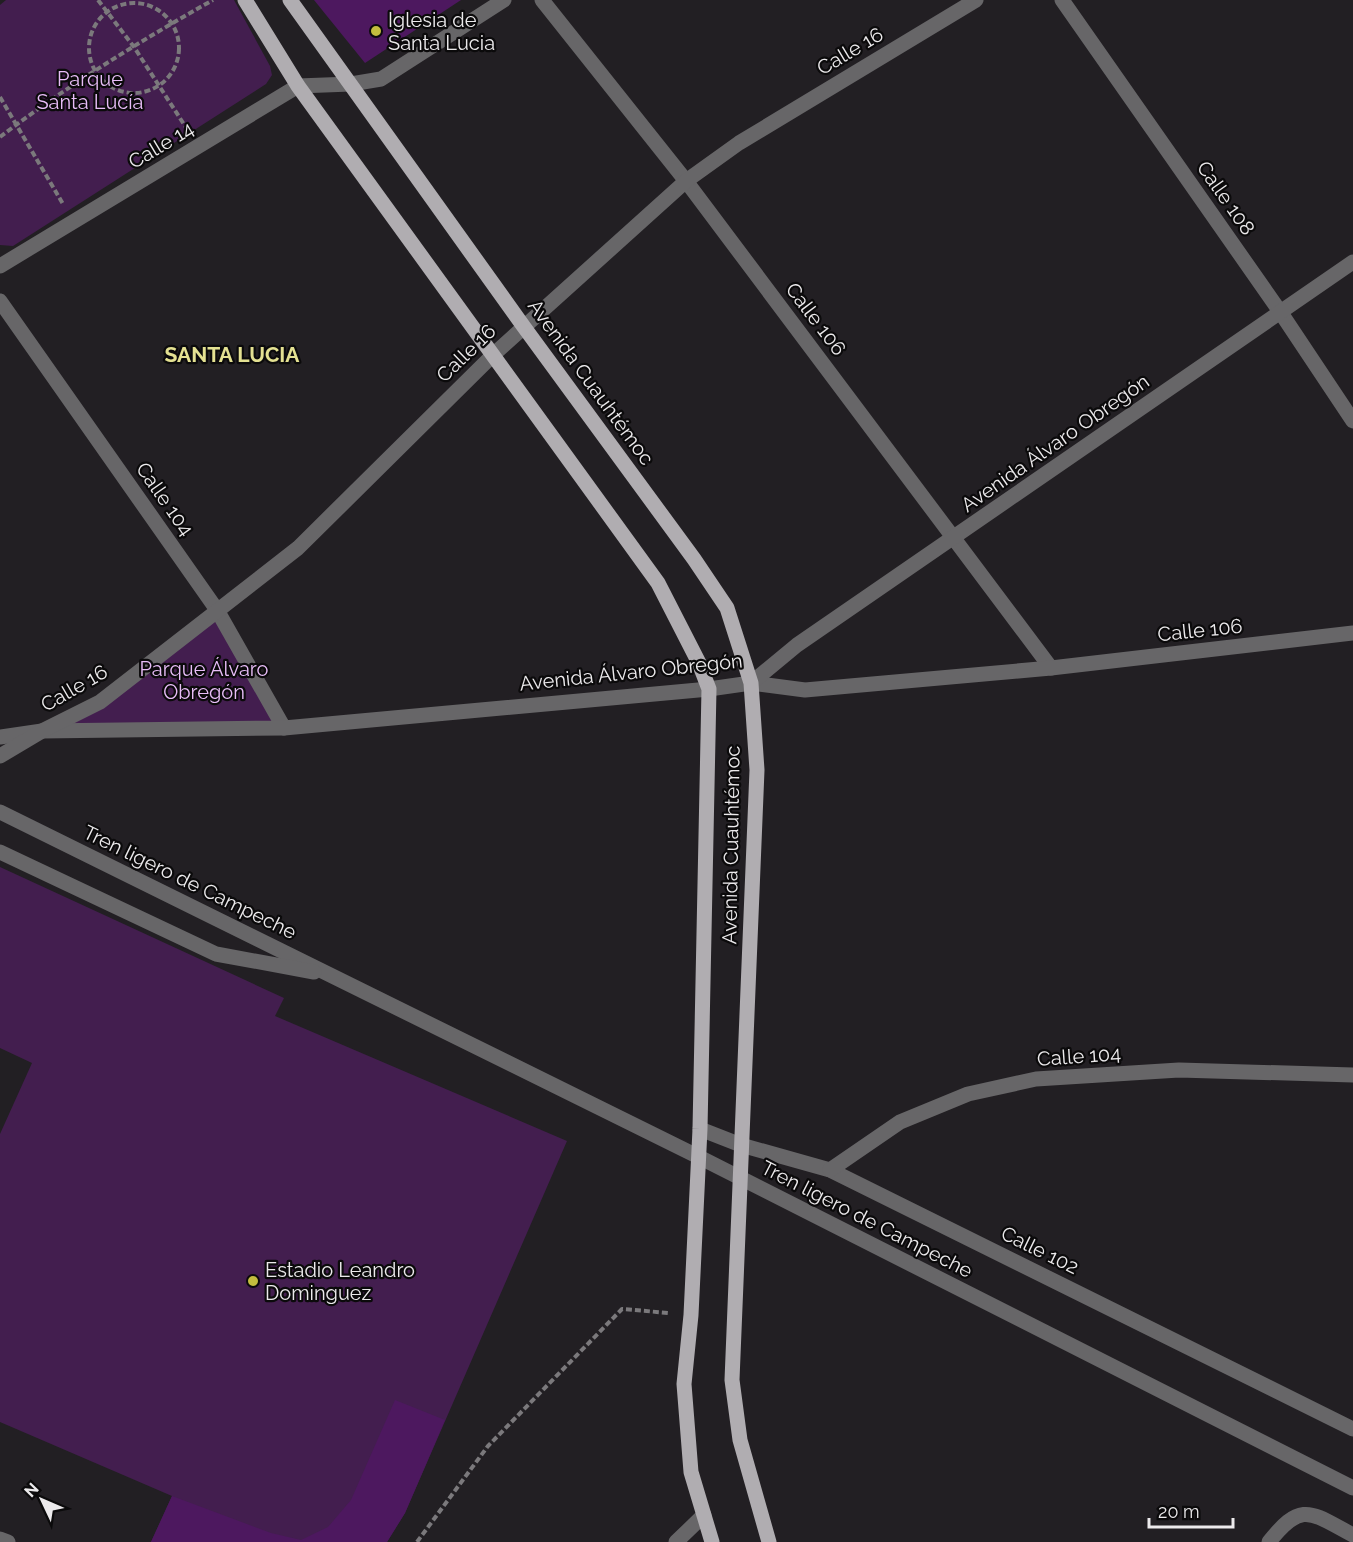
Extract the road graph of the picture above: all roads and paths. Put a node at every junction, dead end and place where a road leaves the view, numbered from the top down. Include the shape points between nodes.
1 (98, 0) edge
2 (213, 0) edge
3 (245, 0) edge
4 (290, 0) edge
5 (504, 0) edge
6 (542, 0) edge
7 (976, 0) edge
8 (1062, 0) edge
9 (107, 12) junction
10 (172, 23) junction
11 (134, 47) junction
12 (95, 71) junction
13 (351, 84) junction
14 (160, 85) junction
15 (298, 86) junction
16 (0, 98) edge
17 (15, 125) junction
18 (187, 129) dead end
19 (0, 137) edge
20 (686, 182) junction
21 (63, 205) dead end
22 (1353, 262) edge
23 (0, 266) edge
24 (0, 302) edge
25 (1281, 313) junction
26 (524, 327) junction
27 (494, 354) junction
28 (1353, 421) edge
29 (954, 538) junction
30 (218, 610) junction
31 (1353, 633) edge
32 (1051, 668) junction
33 (751, 683) junction
34 (709, 689) junction
35 (284, 728) junction
36 (42, 731) junction
37 (0, 737) edge
38 (0, 756) edge
39 (0, 812) edge
40 (0, 852) edge
41 (362, 989) junction
42 (1353, 1075) edge
43 (700, 1129) junction
44 (741, 1145) junction
45 (699, 1157) junction
46 (830, 1170) junction
47 (739, 1178) junction
48 (691, 1315) junction
49 (1353, 1429) edge
50 (1353, 1488) edge
51 (704, 1515) junction
52 (1353, 1535) edge
53 (0, 1539) edge
54 (8, 1542) edge
55 (417, 1542) edge
56 (676, 1542) edge
57 (712, 1542) edge
58 (769, 1542) edge
59 (1269, 1542) edge

1 - 9 path
2 - 10 path
3 - 15 main road, Avenida Cuauhtémoc
4 - 13 main road, Avenida Cuauhtémoc
5 - 13 street, Calle 14 via 381,79
6 - 20 street, Calle 106
7 - 20 street, Calle 16 via 739,142
8 - 25 street, Calle 108
9 - 10 path via 135,2 162,12
9 - 11 path
9 - 12 path via 90,37 89,52
10 - 11 path
10 - 14 path via 180,51 176,65
11 - 12 path
11 - 14 path
12 - 14 path via 100,80 128,94 143,93
12 - 17 path
13 - 15 street, Calle 14
13 - 26 main road, Avenida Cuauhtémoc
14 - 18 path
15 - 23 street, Calle 14
15 - 27 main road, Avenida Cuauhtémoc
16 - 17 path
17 - 19 path
17 - 21 path
20 - 26 street, Calle 16
20 - 29 street, Calle 106
22 - 25 street, Avenida Álvaro Obregón
24 - 30 street, Calle 104
25 - 28 street, Calle 108
25 - 29 street, Avenida Álvaro Obregón
26 - 27 street, Calle 16
26 - 33 main road, Avenida Cuauhtémoc via 727,608
27 - 30 street, Calle 16 via 298,548
27 - 34 main road, Avenida Cuauhtémoc via 658,583
29 - 32 street, Calle 106
29 - 33 street, Avenida Álvaro Obregón via 797,645
30 - 35 street, Calle 104
30 - 36 street, Calle 16 via 100,702
31 - 32 street, Calle 106
32 - 33 street, Calle 106 via 805,690
33 - 34 street, Avenida Álvaro Obregón
33 - 44 main road, Avenida Cuauhtémoc via 758,770
34 - 35 street, Avenida Álvaro Obregón
34 - 43 main road, Avenida Cuauhtémoc
35 - 36 street, Avenida Álvaro Obregón
36 - 37 street, Avenida Álvaro Obregón
36 - 38 street, Calle 16
39 - 41 street, Tren ligero de Campeche
40 - 41 street, Tren ligero de Campeche via 216,954 310,970
41 - 45 street, Tren ligero de Campeche
42 - 46 street, Calle 104 via 1179,1070 1036,1079 968,1095 900,1122
43 - 44 street, Calle 102
43 - 45 main road, Avenida Cuauhtémoc
44 - 46 street, Calle 102
44 - 47 main road, Avenida Cuauhtémoc
45 - 47 street, Tren ligero de Campeche
45 - 48 main road, Avenida Cuauhtémoc
46 - 49 street, Calle 102
47 - 50 street, Tren ligero de Campeche
47 - 58 main road, Avenida Cuauhtémoc via 732,1380 740,1440
48 - 51 main road, Avenida Cuauhtémoc via 684,1384 691,1472
48 - 55 path via 622,1309 488,1446
51 - 56 street
51 - 57 main road, Avenida Cuauhtémoc
52 - 59 street via 1303,1514 1283,1524
53 - 54 street

